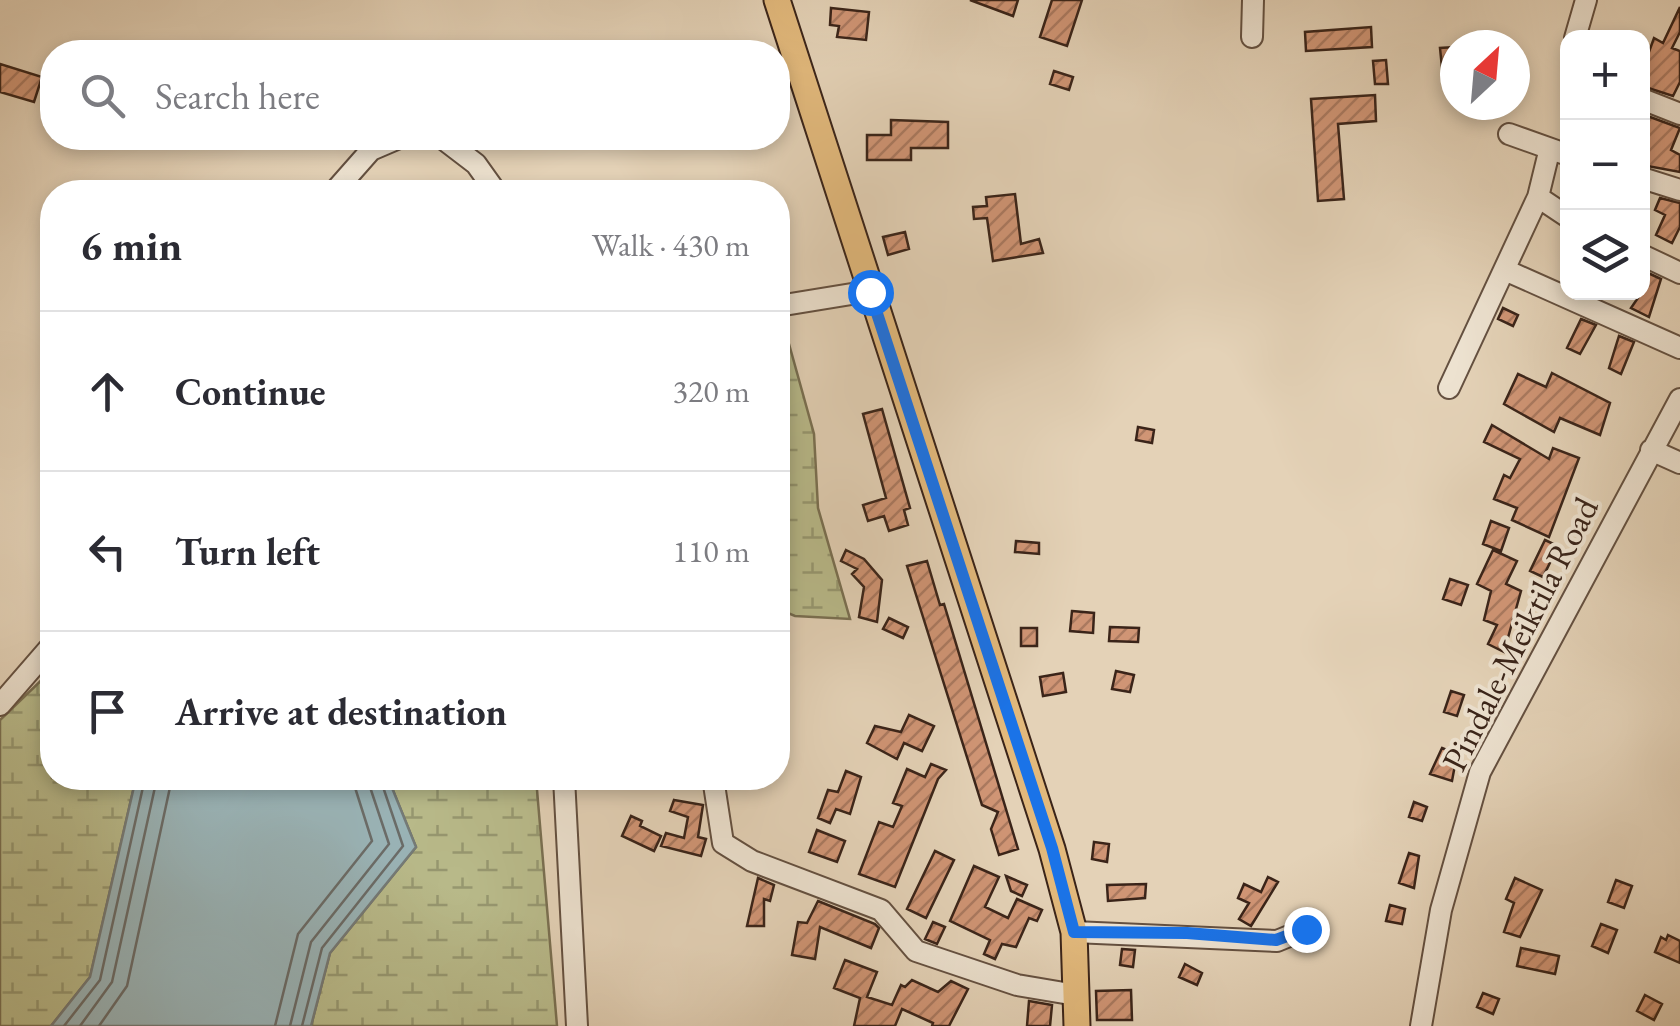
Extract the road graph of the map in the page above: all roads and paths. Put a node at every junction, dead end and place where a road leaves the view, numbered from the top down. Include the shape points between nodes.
1 (777, 0) edge
2 (1253, 0) edge
3 (1586, 0) edge
4 (1577, 30) edge
5 (1252, 38) dead end
6 (790, 40) edge
7 (790, 41) edge
8 (1650, 102) edge
9 (1680, 114) edge
10 (1509, 134) dead end
11 (371, 150) edge
12 (458, 150) edge
13 (1558, 154) edge
14 (345, 180) edge
15 (487, 180) edge
16 (1650, 181) edge
17 (1680, 190) edge
18 (1538, 197) junction
19 (1560, 212) edge
20 (1650, 260) edge
21 (1505, 270) junction
22 (1680, 273) edge
23 (870, 292) junction
24 (790, 304) edge
25 (1680, 348) edge
26 (1449, 388) dead end
27 (1680, 399) edge
28 (1651, 450) junction
29 (1680, 463) edge
30 (40, 659) edge
31 (0, 705) edge
32 (565, 790) edge
33 (714, 790) edge
34 (1306, 929) dead end
35 (1074, 932) junction
36 (1076, 994) junction
37 (577, 1026) edge
38 (1077, 1026) edge
39 (1421, 1026) edge

1 - 6 main road
2 - 5 street
3 - 4 street
7 - 23 main road
8 - 9 street
10 - 13 street
11 - 14 street
12 - 15 street
13 - 18 street
16 - 17 street
18 - 19 street
18 - 21 street
20 - 22 street
21 - 25 street
21 - 26 street
23 - 24 street
23 - 35 main road
27 - 28 street, Pindale-Meiktila Road
28 - 29 street
28 - 39 street, Pindale-Meiktila Road via 1480,772 1442,910
30 - 31 street
32 - 37 street
33 - 36 street via 724,844 752,861 881,910 916,951 1017,985
34 - 35 street via 1276,940
35 - 36 main road
36 - 38 main road

